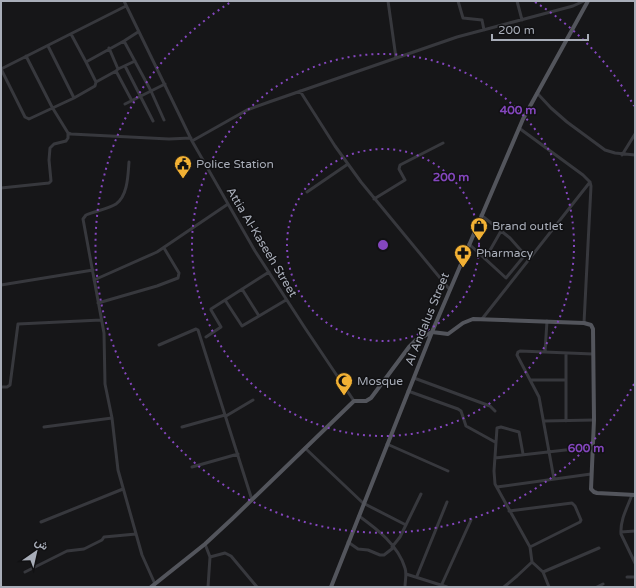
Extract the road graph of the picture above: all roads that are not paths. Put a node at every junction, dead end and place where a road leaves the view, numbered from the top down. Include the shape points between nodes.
1 (124, 1) edge
2 (388, 1) edge
3 (458, 1) edge
4 (517, 1) edge
5 (584, 1) edge
6 (588, 1) edge
7 (126, 6) junction
8 (522, 20) junction
9 (484, 30) junction
10 (138, 32) junction
11 (71, 34) junction
12 (124, 41) junction
13 (48, 46) junction
14 (109, 48) junction
15 (26, 56) junction
16 (396, 58) junction
17 (134, 61) junction
18 (86, 62) junction
19 (125, 66) junction
20 (1, 69) edge
21 (117, 70) junction
22 (96, 82) junction
23 (164, 84) junction
24 (151, 91) junction
25 (300, 91) junction
26 (537, 93) junction
27 (140, 97) junction
28 (74, 98) junction
29 (132, 101) junction
30 (125, 104) dead end
31 (52, 108) junction
32 (164, 120) dead end
33 (153, 121) dead end
34 (519, 128) junction
35 (68, 133) junction
36 (635, 134) edge
37 (191, 140) junction
38 (443, 143) dead end
39 (622, 155) junction
40 (635, 155) edge
41 (129, 162) dead end
42 (348, 164) junction
43 (590, 182) junction
44 (1, 188) edge
45 (307, 192) dead end
46 (374, 199) junction
47 (228, 204) junction
48 (481, 215) junction
49 (501, 231) junction
50 (469, 244) junction
51 (164, 248) junction
52 (485, 259) junction
53 (93, 270) junction
54 (268, 272) junction
55 (94, 280) junction
56 (1, 285) edge
57 (242, 289) junction
58 (450, 290) junction
59 (226, 300) junction
60 (286, 300) junction
61 (98, 303) junction
62 (259, 316) junction
63 (482, 318) junction
64 (101, 320) junction
65 (547, 321) junction
66 (584, 323) junction
67 (432, 332) junction
68 (206, 337) dead end
69 (159, 345) dead end
70 (545, 352) junction
71 (566, 353) junction
72 (593, 354) junction
73 (414, 378) junction
74 (531, 380) junction
75 (566, 380) junction
76 (1, 387) edge
77 (408, 391) junction
78 (253, 400) dead end
79 (354, 401) junction
80 (496, 411) dead end
81 (226, 416) junction
82 (112, 418) junction
83 (594, 420) junction
84 (544, 421) junction
85 (566, 421) junction
86 (44, 427) dead end
87 (182, 427) dead end
88 (495, 442) junction
89 (387, 444) junction
90 (592, 447) junction
91 (305, 448) junction
92 (550, 451) junction
93 (238, 454) junction
94 (523, 454) junction
95 (495, 458) junction
96 (192, 467) dead end
97 (448, 471) dead end
98 (591, 474) junction
99 (554, 478) junction
100 (497, 487) junction
101 (123, 489) junction
102 (421, 494) dead end
103 (633, 495) edge
104 (252, 500) junction
105 (447, 502) dead end
106 (363, 504) junction
107 (509, 511) junction
108 (359, 516) junction
109 (471, 520) dead end
110 (41, 522) dead end
111 (406, 525) junction
112 (635, 531) edge
113 (621, 532) junction
114 (136, 534) junction
115 (348, 542) junction
116 (205, 544) junction
117 (393, 547) junction
118 (530, 547) junction
119 (599, 548) dead end
120 (210, 557) junction
121 (532, 562) junction
122 (635, 563) edge
123 (25, 572) dead end
124 (543, 572) junction
125 (406, 574) junction
126 (417, 576) junction
127 (627, 577) dead end
128 (635, 577) edge
129 (208, 582) junction
130 (442, 584) junction
131 (603, 584) dead end
132 (154, 585) edge
133 (160, 587) edge
134 (208, 587) edge
135 (212, 587) edge
136 (257, 587) edge
137 (331, 587) edge
138 (405, 587) edge
139 (447, 587) edge
140 (504, 587) edge
141 (550, 587) edge
142 (596, 587) edge

1 - 7 street, Attia Al-Kaseeh Street
2 - 16 street
3 - 9 street via 463,18 482,20
4 - 8 street
5 - 8 street
6 - 26 main road, Al Andalus Street
7 - 10 street, Attia Al-Kaseeh Street
7 - 11 street
8 - 9 street
9 - 16 street
10 - 12 street
10 - 23 street, Attia Al-Kaseeh Street
11 - 13 street
11 - 18 street
12 - 14 street
12 - 17 street
13 - 15 street
13 - 28 street
14 - 18 street
14 - 21 street
15 - 20 street
15 - 31 street
16 - 25 street
17 - 19 street
17 - 24 street
18 - 22 street
19 - 21 street
19 - 27 street
20 - 31 street via 26,117 29,119
21 - 22 street
21 - 29 street
22 - 28 street via 95,86
23 - 24 street
23 - 37 street, Attia Al-Kaseeh Street
24 - 27 street
24 - 32 street
25 - 37 street via 247,110
25 - 42 street
26 - 34 main road, Al Andalus Street
26 - 39 street via 567,122 605,150
27 - 29 street
27 - 33 street
28 - 31 street
29 - 30 street
31 - 35 street
34 - 43 street
34 - 48 main road, Al Andalus Street
35 - 37 street
35 - 44 street via 66,141 54,144 48,153 50,183
36 - 39 street
37 - 47 street, Attia Al-Kaseeh Street
38 - 46 street via 400,165 399,169 405,180
39 - 40 street
41 - 53 street via 122,197 116,204 86,214 83,219
42 - 45 street
42 - 46 street
43 - 63 street
43 - 66 street
46 - 58 street
47 - 51 street
47 - 54 street, Attia Al-Kaseeh Street
48 - 49 street
48 - 50 main road, Al Andalus Street
49 - 52 street
49 - 52 street via 525,255 506,278
50 - 52 street
50 - 58 main road, Al Andalus Street
51 - 55 street
51 - 61 street via 179,273 178,278
53 - 55 street
53 - 56 street
54 - 57 street
54 - 60 street, Attia Al-Kaseeh Street
55 - 61 street
57 - 59 street
57 - 62 street
58 - 67 main road, Al Andalus Street
59 - 62 street via 242,326
59 - 68 street via 211,310 221,327
60 - 62 street
60 - 79 street, Attia Al-Kaseeh Street
61 - 64 street
63 - 65 main road
63 - 67 main road via 468,320 448,334
64 - 76 street via 18,324 10,385
64 - 82 street via 104,333 105,384
65 - 66 main road
65 - 70 street
66 - 72 main road via 591,325 593,329
67 - 73 main road, Al Andalus Street
67 - 79 main road via 416,340 409,347 371,398 366,401
69 - 81 street via 198,330
70 - 71 street
70 - 74 street via 518,352 517,355
71 - 72 street
71 - 75 street
72 - 83 main road
73 - 77 main road, Al Andalus Street
73 - 80 street via 490,406
74 - 75 street
74 - 84 street via 539,397
75 - 85 street
77 - 88 street via 458,409 466,426
77 - 89 main road, Al Andalus Street
78 - 81 street
79 - 91 main road
81 - 87 street
81 - 93 street
82 - 86 street
82 - 101 street via 118,470
83 - 85 street
83 - 90 main road
84 - 85 street
84 - 92 street
88 - 94 street via 499,427 518,431
88 - 95 street
89 - 97 street
89 - 106 main road, Al Andalus Street
90 - 92 street
90 - 98 main road
91 - 104 main road
91 - 106 street
92 - 94 street
92 - 99 street
93 - 96 street
93 - 104 street
94 - 95 street
95 - 100 street via 494,479
98 - 99 street
98 - 103 main road via 591,489 594,492
99 - 100 street
100 - 107 street
101 - 110 street
101 - 114 street
102 - 111 street
103 - 113 street via 622,520
104 - 116 main road
105 - 126 street
106 - 108 main road, Al Andalus Street
106 - 111 street
107 - 118 street
107 - 118 street via 572,503 575,506 580,522
108 - 115 main road, Al Andalus Street
108 - 117 street via 384,536
109 - 130 street
111 - 117 street
112 - 113 street
113 - 122 street
114 - 123 street via 104,538 86,548 67,552
114 - 132 street
115 - 117 street via 358,549 380,555 384,555
115 - 137 main road, Al Andalus Street
116 - 120 street
116 - 132 main road
117 - 125 street
118 - 121 street
119 - 124 street
120 - 129 street
120 - 136 street via 225,552
121 - 124 street
121 - 140 street
124 - 141 street
125 - 126 street
125 - 138 street
126 - 130 street
127 - 128 street
129 - 134 street
129 - 135 street
130 - 139 street
131 - 142 street
132 - 133 street

